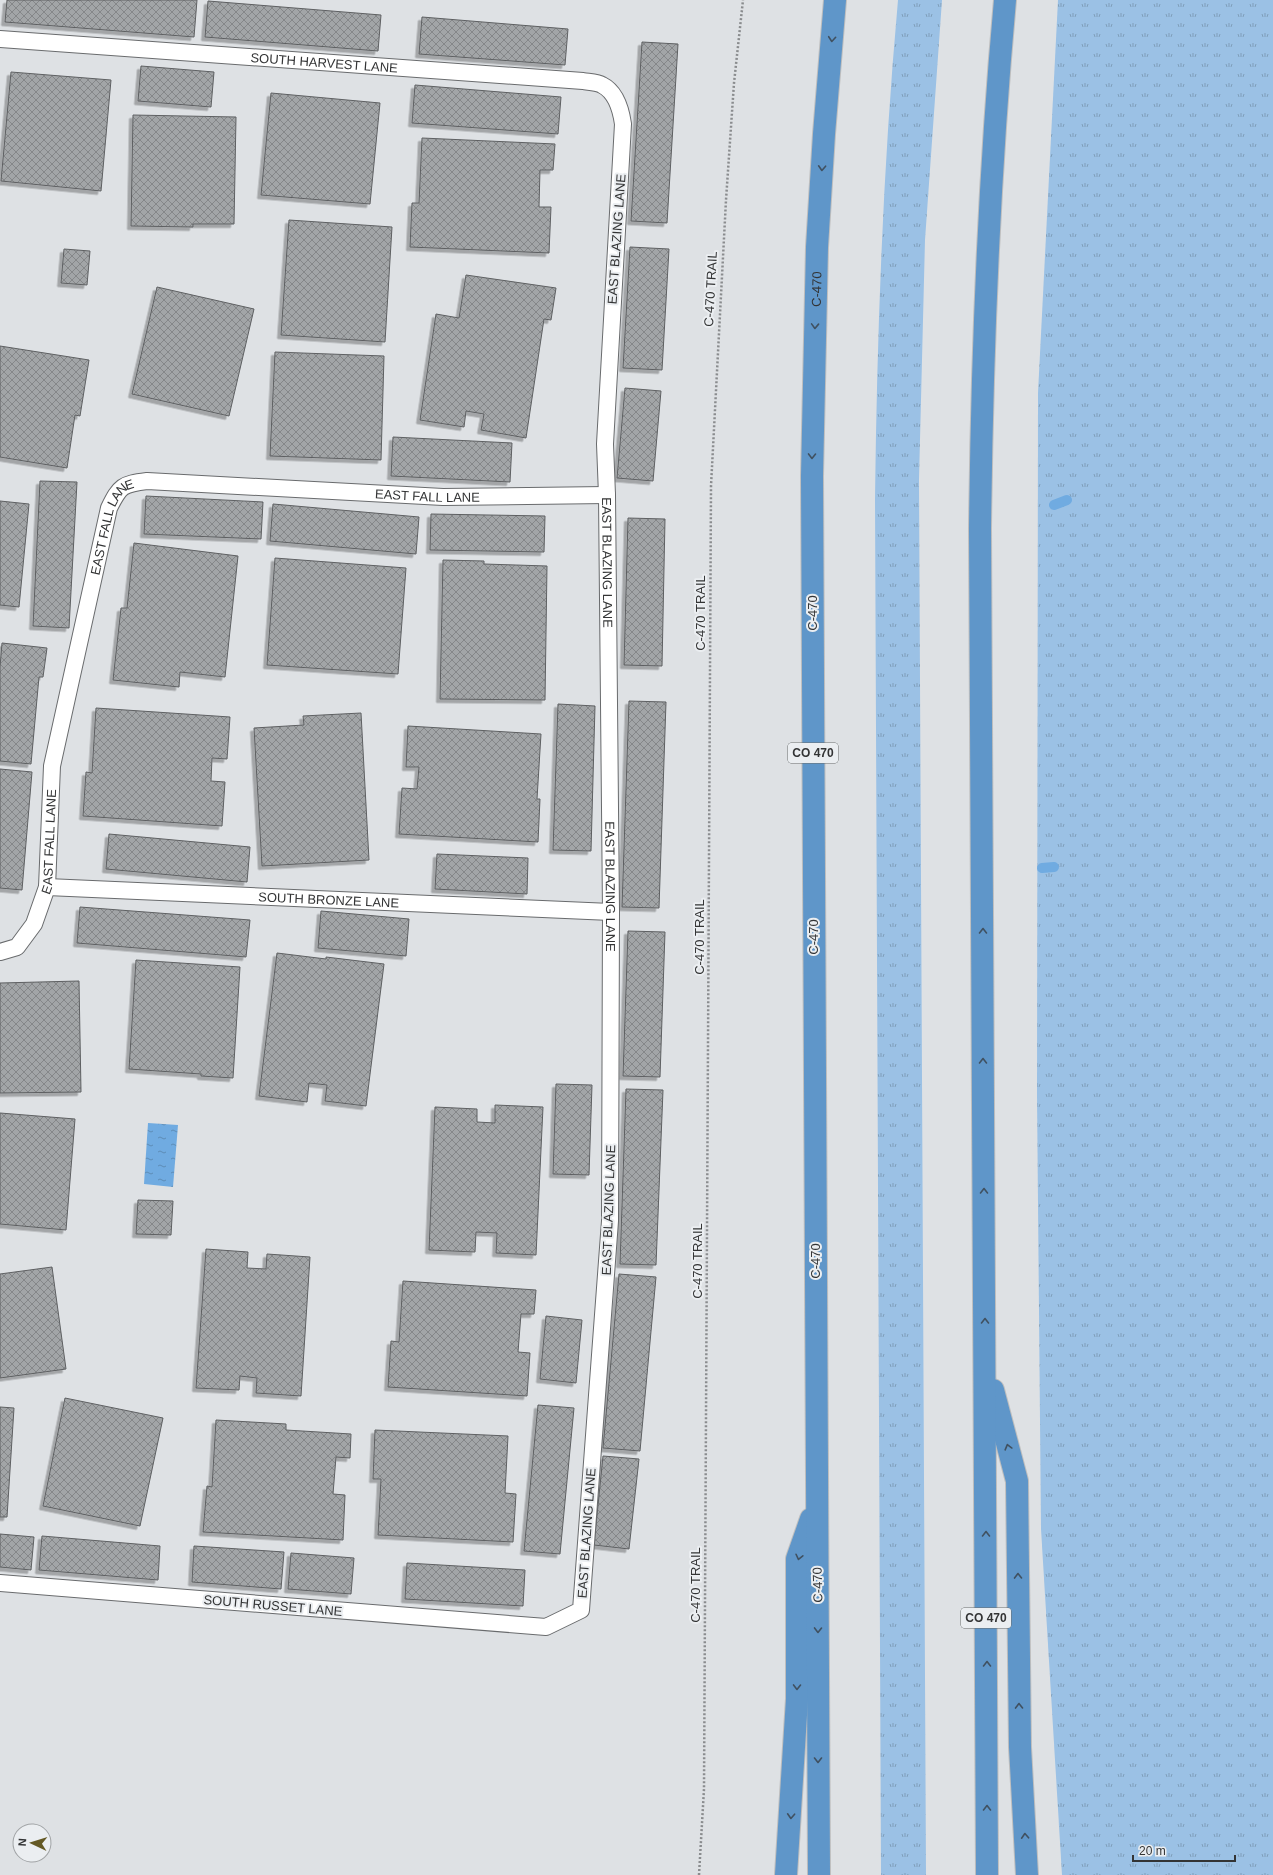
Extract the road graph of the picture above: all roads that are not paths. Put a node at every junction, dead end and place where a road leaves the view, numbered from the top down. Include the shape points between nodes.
1 (835, 0) edge
2 (1004, 0) edge
3 (0, 39) edge
4 (623, 124) joint
5 (607, 495) junction
6 (47, 887) junction
7 (611, 912) junction
8 (0, 952) edge
9 (985, 1360) junction
10 (816, 1507) junction
11 (0, 1583) edge
12 (546, 1627) joint
13 (786, 1875) edge
14 (819, 1875) edge
15 (987, 1875) edge
16 (1027, 1875) edge

1 -> 10 highway, C-470 / CO 470 via 818,247 812,484
9 -> 2 highway, CO 470 via 980,576 982,389 989,206
3 - 4 lane, SOUTH HARVEST LANE via 583,81 602,85 612,94 621,110
4 - 5 lane, EAST BLAZING LANE via 606,407
5 - 6 lane, EAST FALL LANE via 436,496 147,481 130,483 118,490 109,508 52,766
5 - 7 lane, EAST BLAZING LANE
6 - 7 lane, SOUTH BRONZE LANE
6 - 8 lane, EAST FALL LANE via 34,924 17,948
7 - 12 lane, EAST BLAZING LANE via 610,1221 581,1610
15 -> 9 highway, CO 470
16 -> 9 highway via 1020,1747 1017,1481
10 -> 13 highway via 797,1559 797,1699
10 -> 14 highway, C-470 / CO 470
11 - 12 lane, SOUTH RUSSET LANE

